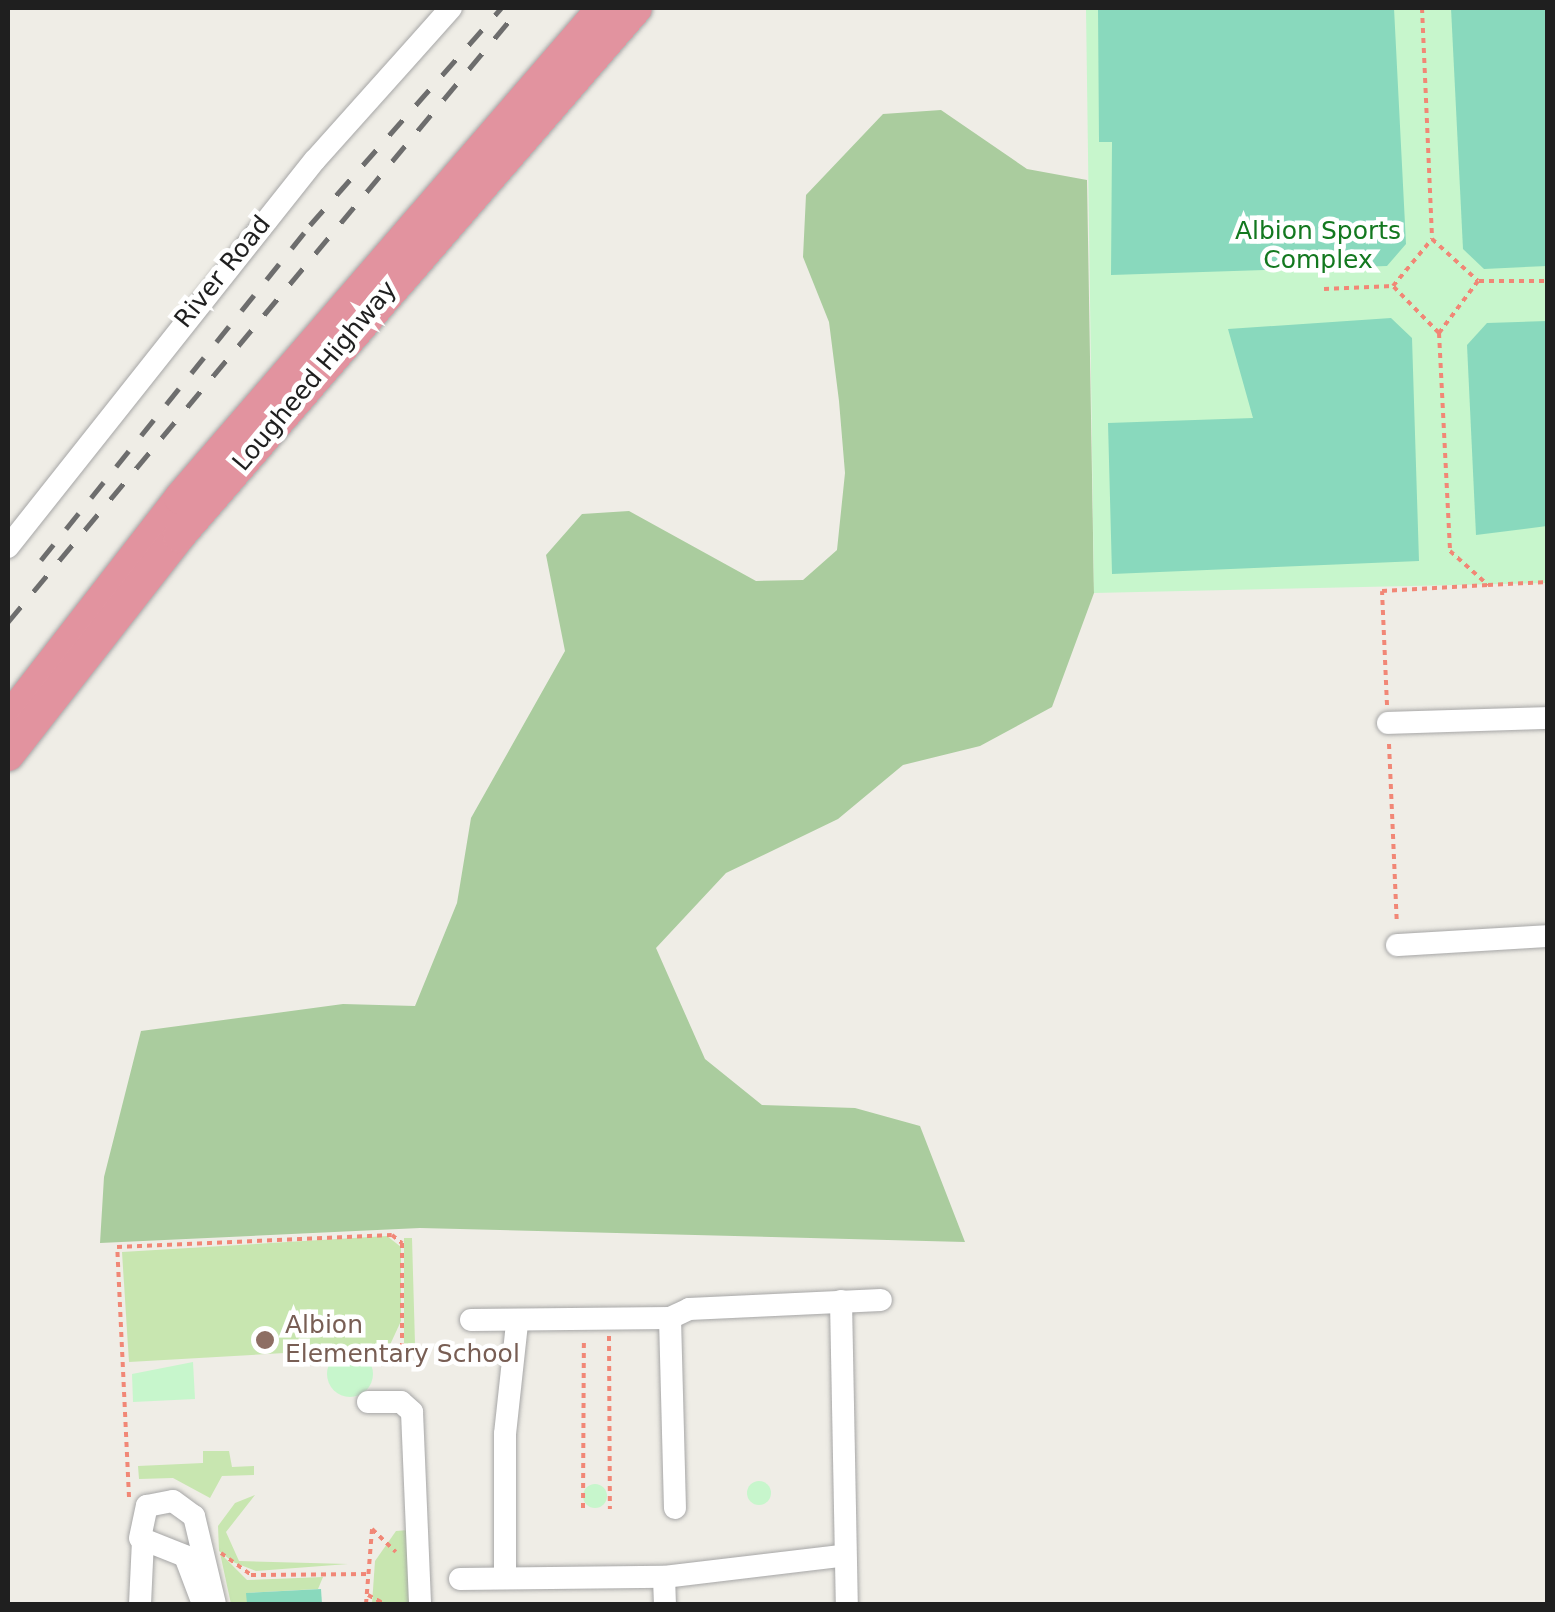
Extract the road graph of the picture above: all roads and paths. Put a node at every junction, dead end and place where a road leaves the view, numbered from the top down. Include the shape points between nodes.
1 (451, 8) edge
2 (603, 8) edge
3 (636, 8) edge
4 (1422, 8) edge
5 (1432, 239) junction
6 (1544, 280) dead end
7 (1478, 281) junction
8 (1394, 286) junction
9 (1324, 289) dead end
10 (1439, 334) junction
11 (8, 547) edge
12 (1548, 582) edge
13 (1488, 585) junction
14 (1386, 690) dead end
15 (1548, 718) edge
16 (8, 720) edge
17 (1388, 722) dead end
18 (1390, 754) dead end
19 (8, 755) edge
20 (1396, 911) dead end
21 (1548, 936) edge
22 (1397, 945) dead end
23 (841, 1300) junction
24 (881, 1300) dead end
25 (670, 1318) junction
26 (471, 1320) dead end
27 (609, 1323) dead end
28 (517, 1324) junction
29 (584, 1326) dead end
30 (324, 1354) dead end
31 (368, 1402) dead end
32 (129, 1497) dead end
33 (583, 1508) dead end
34 (675, 1508) dead end
35 (610, 1509) dead end
36 (372, 1529) dead end
37 (143, 1541) junction
38 (217, 1552) dead end
39 (839, 1556) junction
40 (370, 1574) junction
41 (506, 1577) junction
42 (664, 1577) junction
43 (460, 1579) dead end
44 (368, 1594) junction
45 (386, 1603) edge
46 (140, 1604) edge
47 (202, 1604) edge
48 (215, 1604) edge
49 (366, 1604) edge
50 (420, 1604) edge
51 (665, 1604) edge
52 (847, 1604) edge

1 - 11 street, River Road via 291,189
2 - 16 highway, Lougheed Highway via 180,498
3 - 19 highway, Lougheed Highway via 180,536
4 - 5 path
5 - 7 path
5 - 8 path
6 - 7 path
7 - 10 path
8 - 9 path
8 - 10 path
10 - 13 path via 1450,551
12 - 13 path
13 - 14 path via 1382,591
15 - 17 street
18 - 20 path
21 - 22 street
23 - 24 street
23 - 25 street via 689,1309
23 - 39 street
25 - 28 street
25 - 34 street
26 - 28 street
27 - 35 path
28 - 41 street via 505,1434
29 - 33 path
30 - 32 path via 402,1350 402,1243 392,1235 116,1247
31 - 50 street via 400,1402 412,1412
36 - 40 path
37 - 46 street
37 - 47 street via 186,1556
37 - 48 street via 138,1527 148,1506 173,1501 194,1516
38 - 40 path via 250,1574
39 - 42 street
39 - 52 street
40 - 44 path
41 - 42 street
41 - 43 street
42 - 51 street
44 - 45 path
44 - 49 path

